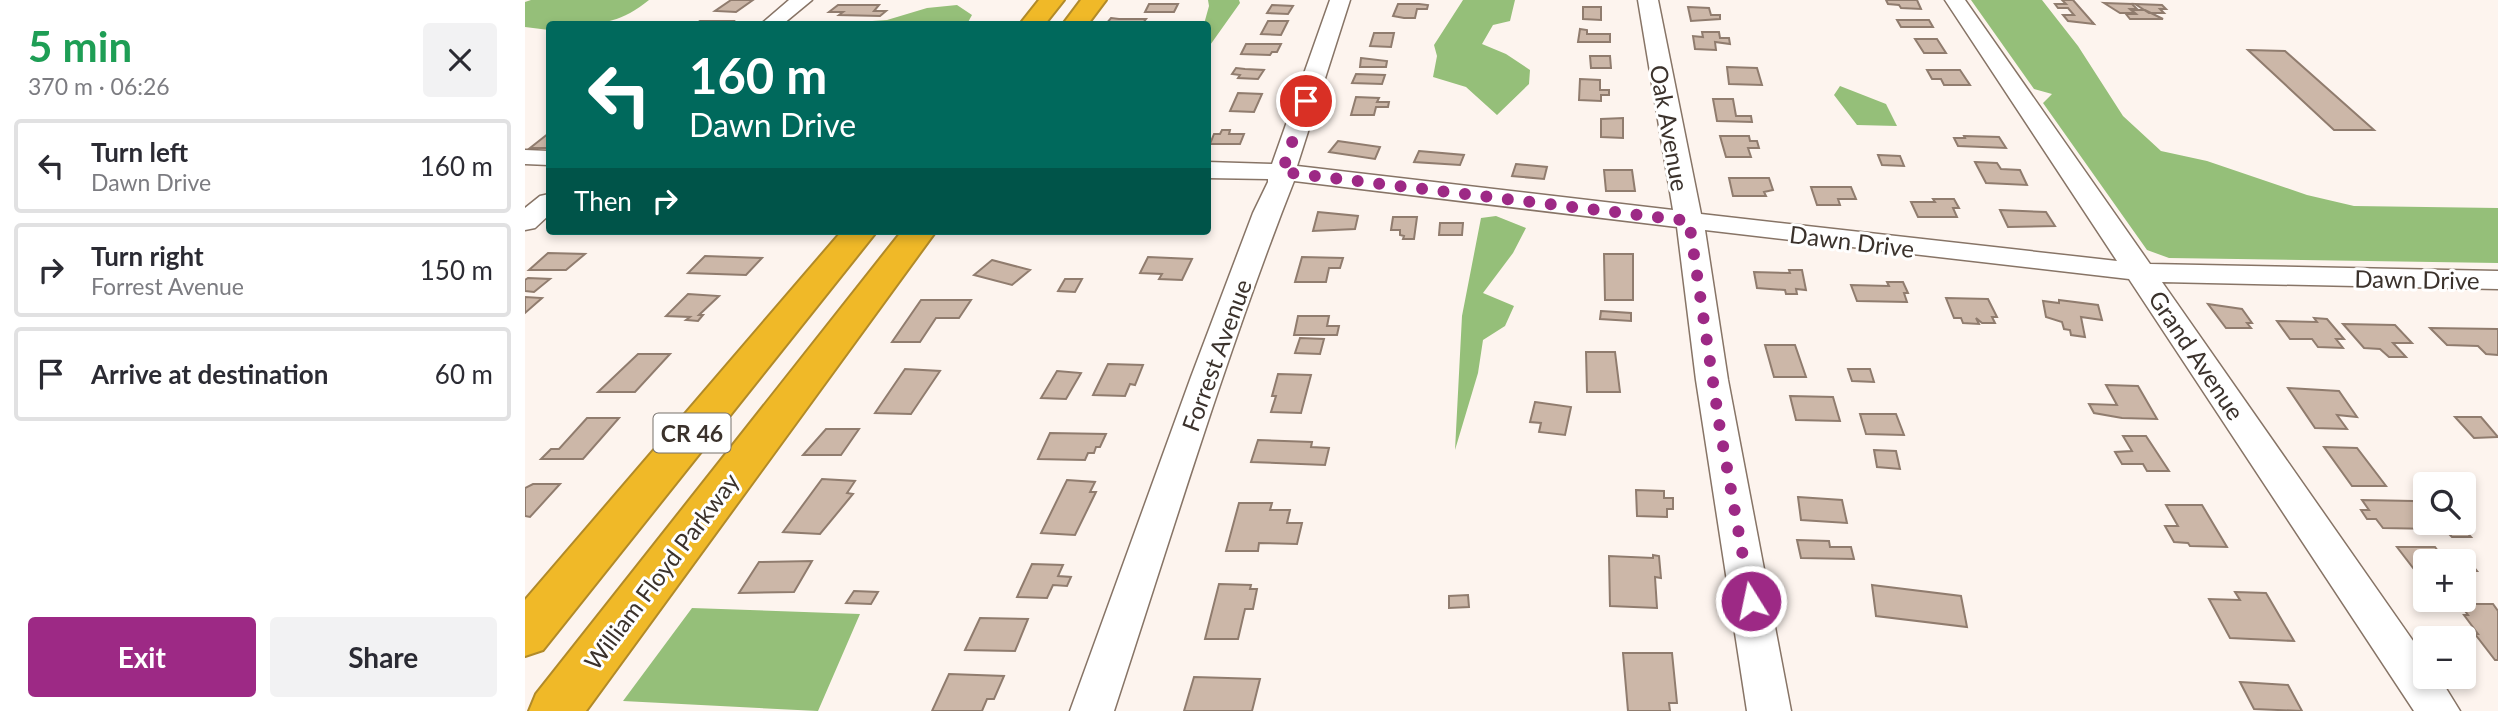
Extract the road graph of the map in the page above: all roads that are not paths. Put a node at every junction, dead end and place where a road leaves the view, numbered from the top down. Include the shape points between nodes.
1 (802, 0) edge
2 (1052, 0) edge
3 (1094, 0) edge
4 (1341, 0) edge
5 (1648, 0) edge
6 (1955, 0) edge
7 (775, 21) edge
8 (1034, 21) edge
9 (1077, 21) edge
10 (525, 157) edge
11 (546, 158) edge
12 (1211, 170) edge
13 (1282, 172) junction
14 (546, 204) edge
15 (1689, 221) junction
16 (525, 222) edge
17 (857, 235) edge
18 (916, 235) edge
19 (2140, 271) junction
20 (2498, 281) edge
21 (525, 635) edge
22 (555, 711) edge
23 (1092, 711) edge
24 (1769, 711) edge
25 (2438, 711) edge

1 - 7 street
2 - 8 highway
3 - 9 highway
4 - 13 street, Forrest Avenue
5 - 15 street, Oak Avenue
6 - 19 street, Grand Avenue
10 - 11 street
12 - 13 street, Dawn Drive
13 - 15 street, Dawn Drive
13 - 23 street, Forrest Avenue
14 - 16 street
15 - 19 street, Dawn Drive
15 - 24 street, Oak Avenue
17 - 21 highway, CR 46
18 - 22 highway, William Floyd Parkway / CR 46
19 - 20 street, Dawn Drive
19 - 25 street, Grand Avenue

